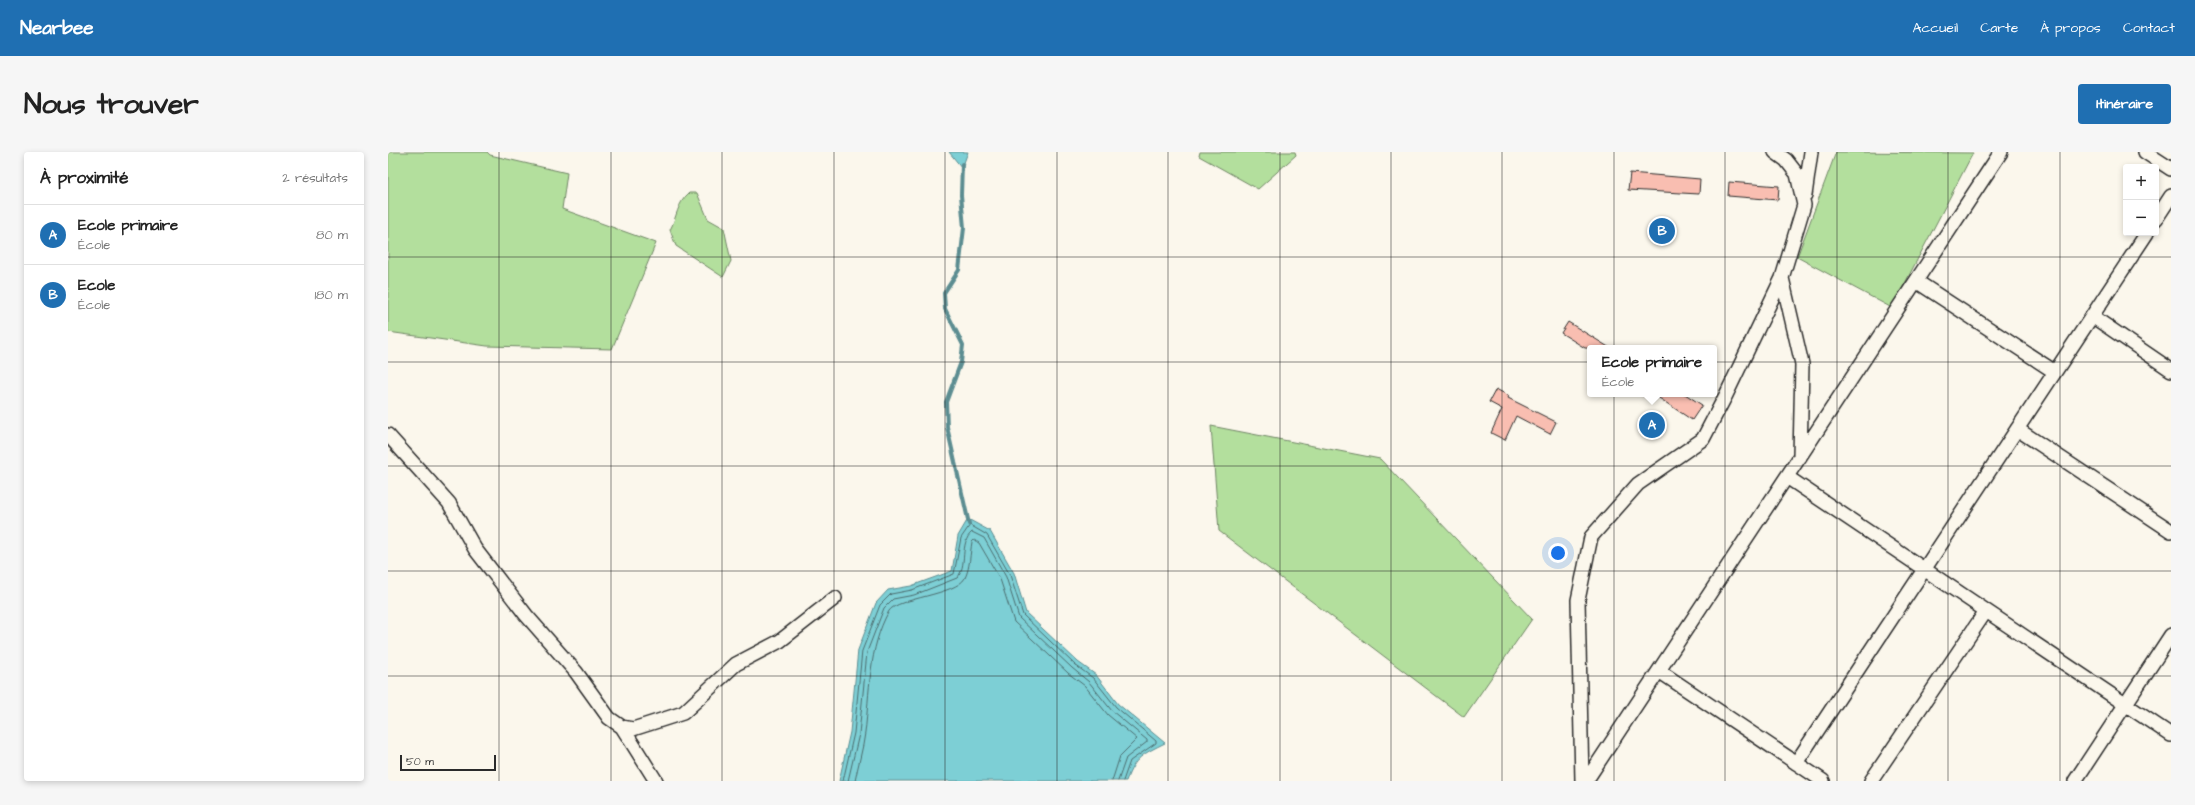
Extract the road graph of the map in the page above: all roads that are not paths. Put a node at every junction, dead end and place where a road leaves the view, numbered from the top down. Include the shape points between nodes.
1 (1775, 152) edge
2 (1811, 152) edge
3 (2002, 152) edge
4 (2145, 152) edge
5 (2171, 170) edge
6 (2171, 196) edge
7 (1804, 205) junction
8 (2159, 214) edge
9 (2145, 236) edge
10 (1782, 278) junction
11 (1916, 281) junction
12 (2092, 316) junction
13 (2171, 370) edge
14 (2055, 372) junction
15 (2017, 429) junction
16 (388, 435) edge
17 (1800, 457) junction
18 (1787, 477) junction
19 (2171, 531) edge
20 (1924, 570) junction
21 (835, 598) dead end
22 (1986, 611) junction
23 (2171, 635) edge
24 (1659, 671) junction
25 (2125, 704) junction
26 (622, 727) junction
27 (2171, 735) edge
28 (1796, 763) junction
29 (656, 781) edge
30 (1582, 781) edge
31 (1586, 781) edge
32 (1822, 781) edge
33 (1871, 781) edge
34 (2075, 781) edge

1 - 7 street via 1786,160 1796,174
2 - 7 street
3 - 11 street
4 - 5 street
6 - 8 street
7 - 10 street
9 - 12 street
10 - 17 street via 1802,364
10 - 30 street via 1703,439 1638,484 1590,537 1578,600
11 - 14 street
11 - 17 street
12 - 13 street
12 - 14 street
14 - 15 street
15 - 19 street
15 - 20 street
16 - 26 street via 449,503 475,549 526,615 576,672 609,718
17 - 18 street
18 - 20 street
18 - 24 street
20 - 22 street
20 - 28 street
21 - 26 street via 780,641 736,664 683,713 633,728
22 - 25 street
22 - 33 street
23 - 25 street
24 - 28 street
24 - 31 street
25 - 27 street
25 - 34 street
26 - 29 street
28 - 32 street

